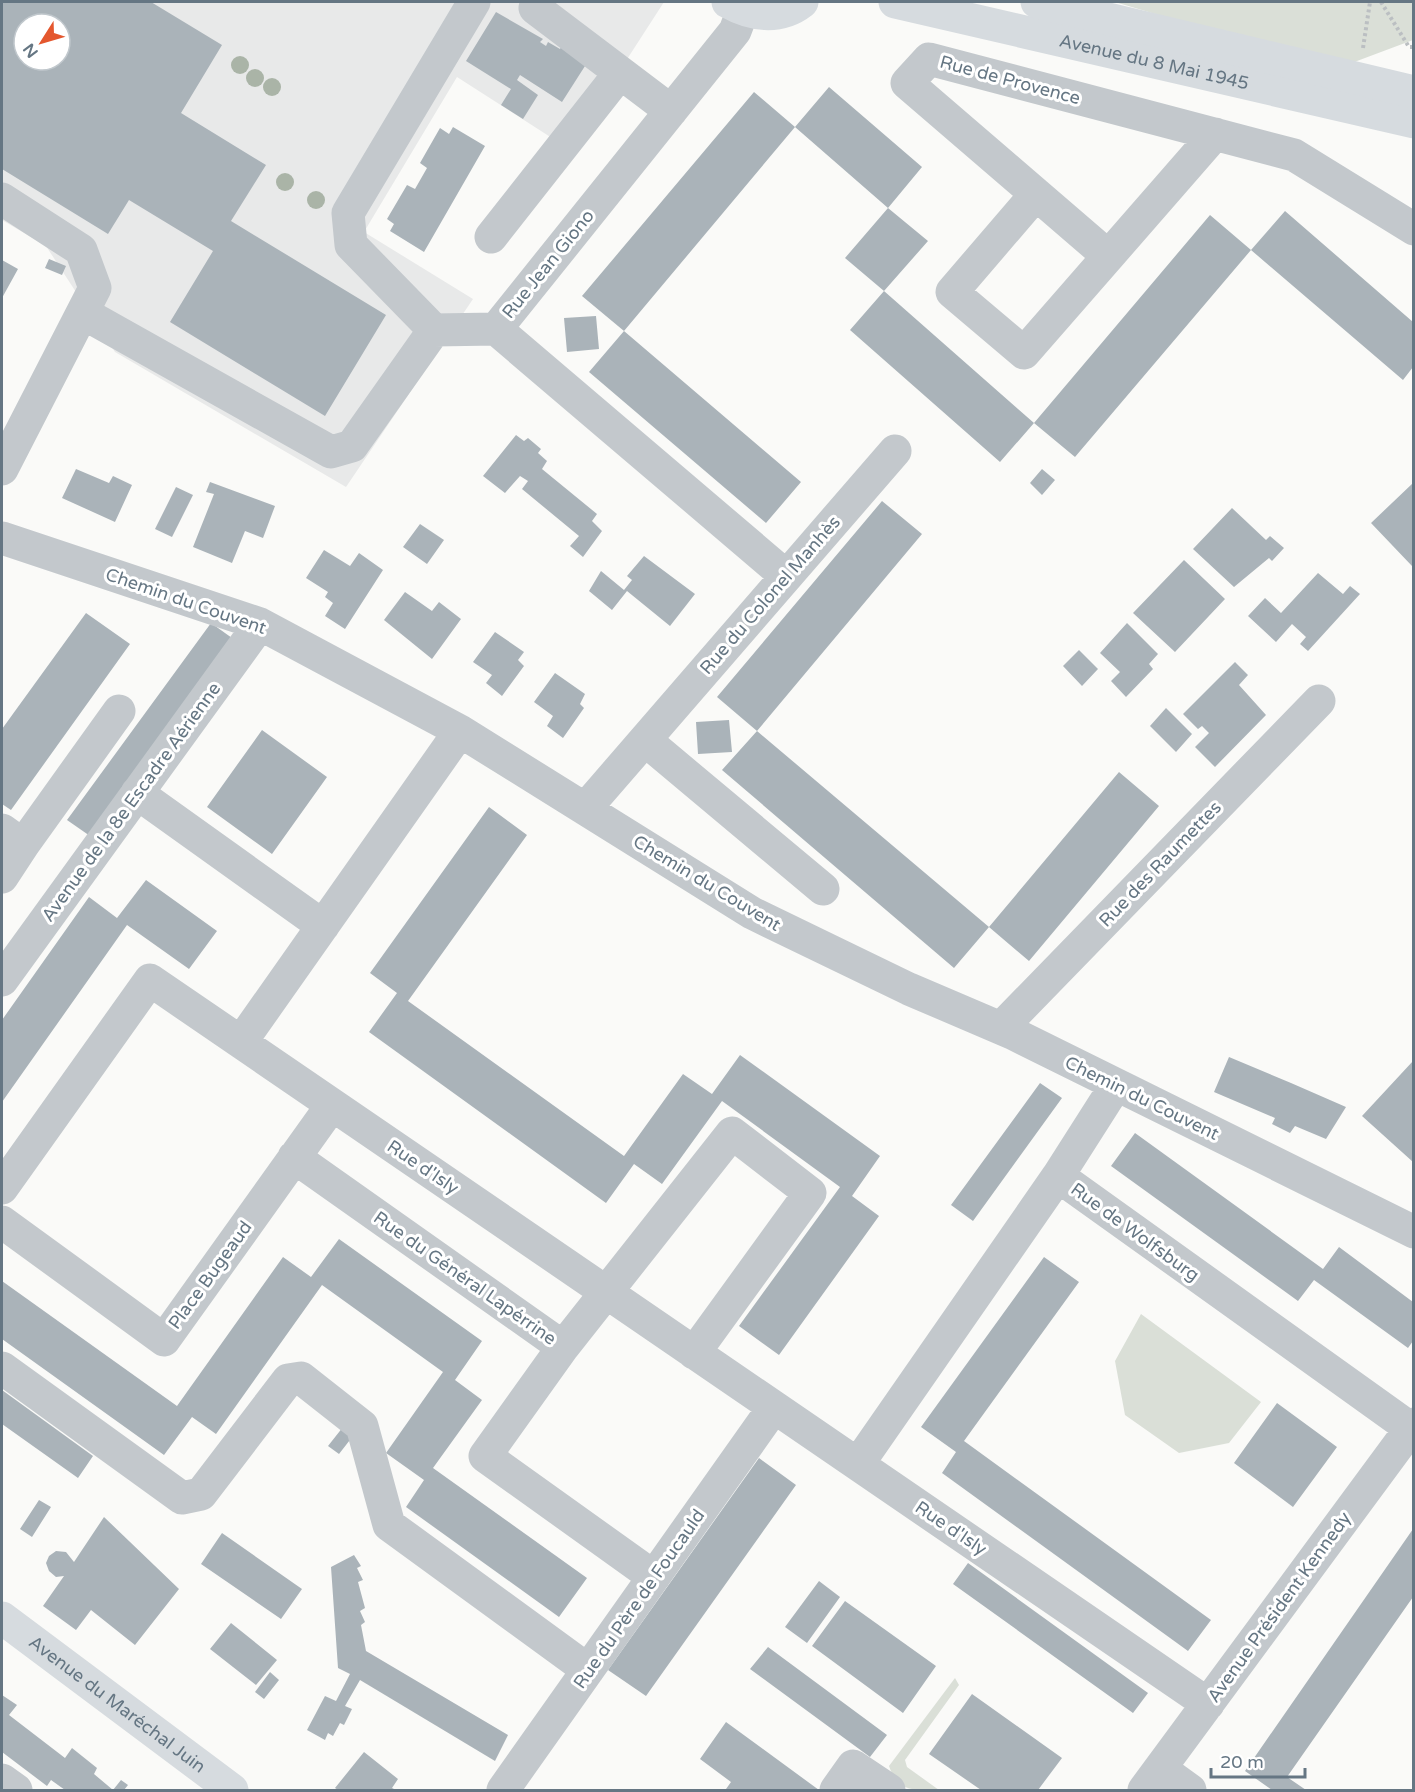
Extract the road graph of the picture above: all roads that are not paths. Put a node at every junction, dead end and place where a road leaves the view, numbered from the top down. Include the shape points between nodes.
1 (802, 2) edge
2 (895, 2) edge
3 (1037, 2) edge
4 (473, 4) edge
5 (735, 6) edge
6 (536, 8) dead end
7 (620, 73) junction
8 (1413, 92) edge
9 (671, 111) junction
10 (1413, 122) edge
11 (1215, 134) junction
12 (1036, 194) junction
13 (2, 199) edge
14 (1413, 229) edge
15 (491, 237) dead end
16 (1108, 256) junction
17 (83, 314) junction
18 (496, 329) junction
19 (434, 330) junction
20 (895, 451) dead end
21 (2, 469) edge
22 (2, 538) edge
23 (786, 576) junction
24 (260, 624) junction
25 (1319, 701) dead end
26 (119, 711) dead end
27 (460, 731) junction
28 (645, 740) junction
29 (137, 794) junction
30 (585, 809) junction
31 (12, 838) edge
32 (2, 877) edge
33 (823, 889) dead end
34 (323, 926) junction
35 (2, 980) edge
36 (1001, 1028) junction
37 (241, 1042) junction
38 (1116, 1085) junction
39 (332, 1105) junction
40 (294, 1157) junction
41 (1058, 1176) junction
42 (2, 1188) edge
43 (2, 1221) edge
44 (1413, 1232) edge
45 (606, 1292) junction
46 (563, 1347) junction
47 (694, 1353) junction
48 (2, 1368) edge
49 (774, 1407) junction
50 (1412, 1426) edge
51 (858, 1464) junction
52 (654, 1577) junction
53 (2, 1618) edge
54 (588, 1670) junction
55 (1208, 1704) junction
56 (2, 1780) edge
57 (1153, 1780) edge
58 (15, 1791) edge
59 (232, 1791) edge
60 (503, 1791) edge
61 (836, 1791) edge
62 (889, 1791) edge
63 (1190, 1791) edge

1 - 5 main road via 779,12 760,14
2 - 10 main road, Avenue du 8 Mai 1945
3 - 8 main road, Avenue du 8 Mai 1945
4 - 19 street via 348,213 351,245
5 - 9 street, Rue Jean Giono via 735,31
6 - 7 street
7 - 9 street
7 - 15 street
9 - 18 street, Rue Jean Giono
11 - 12 street, Rue de Provence via 929,60 908,82
11 - 14 street, Rue de Provence via 1294,155
11 - 16 street
12 - 16 street, Rue de Provence
12 - 16 street via 952,292 1024,353
13 - 17 street via 81,250 95,288
17 - 19 street via 331,452 352,446
17 - 21 street
18 - 19 street
18 - 23 street, Rue Jean Giono
20 - 23 street, Rue du Colonel Manhès
22 - 24 street, Chemin du Couvent
23 - 28 street, Rue du Colonel Manhès
24 - 27 street, Chemin du Couvent
24 - 29 street, Avenue de la 8e Escadre Aérienne
25 - 36 street, Rue des Raumettes
26 - 31 street
27 - 30 street, Chemin du Couvent
27 - 34 street
28 - 30 street, Rue du Colonel Manhès
28 - 33 street
29 - 34 street
29 - 35 street, Avenue de la 8e Escadre Aérienne
30 - 36 street, Chemin du Couvent via 752,914
31 - 32 street
34 - 37 street
36 - 38 street, Chemin du Couvent
37 - 39 street, Rue d'Isly
37 - 42 street, Rue d'Isly via 150,980
38 - 41 street
38 - 44 street, Chemin du Couvent
39 - 40 street, Place Bugeaud
39 - 45 street, Rue d'Isly
40 - 43 street, Place Bugeaud via 164,1340
40 - 46 street, Rue du Général Lapérrine
41 - 50 street, Rue de Wolfsburg
41 - 51 street, Rue de Wolfsburg
45 - 46 street
45 - 47 street, Rue d'Isly
45 - 47 street via 732,1133 810,1193
46 - 52 street, Rue du Général Lapérrine via 485,1456
47 - 49 street, Rue d'Isly
48 - 54 street via 182,1498 201,1494 288,1380 301,1378 362,1426 389,1525
49 - 51 street, Rue d'Isly
49 - 52 street, Rue du Père de Foucauld
50 - 55 street, Avenue Président Kennedy
51 - 55 street, Rue d'Isly
52 - 54 street, Rue du Père de Foucauld
53 - 59 main road, Avenue du Maréchal Juin
54 - 60 street, Rue du Père de Foucauld
55 - 57 street, Avenue Président Kennedy
56 - 58 street
57 - 63 street
61 - 62 street via 853,1766

